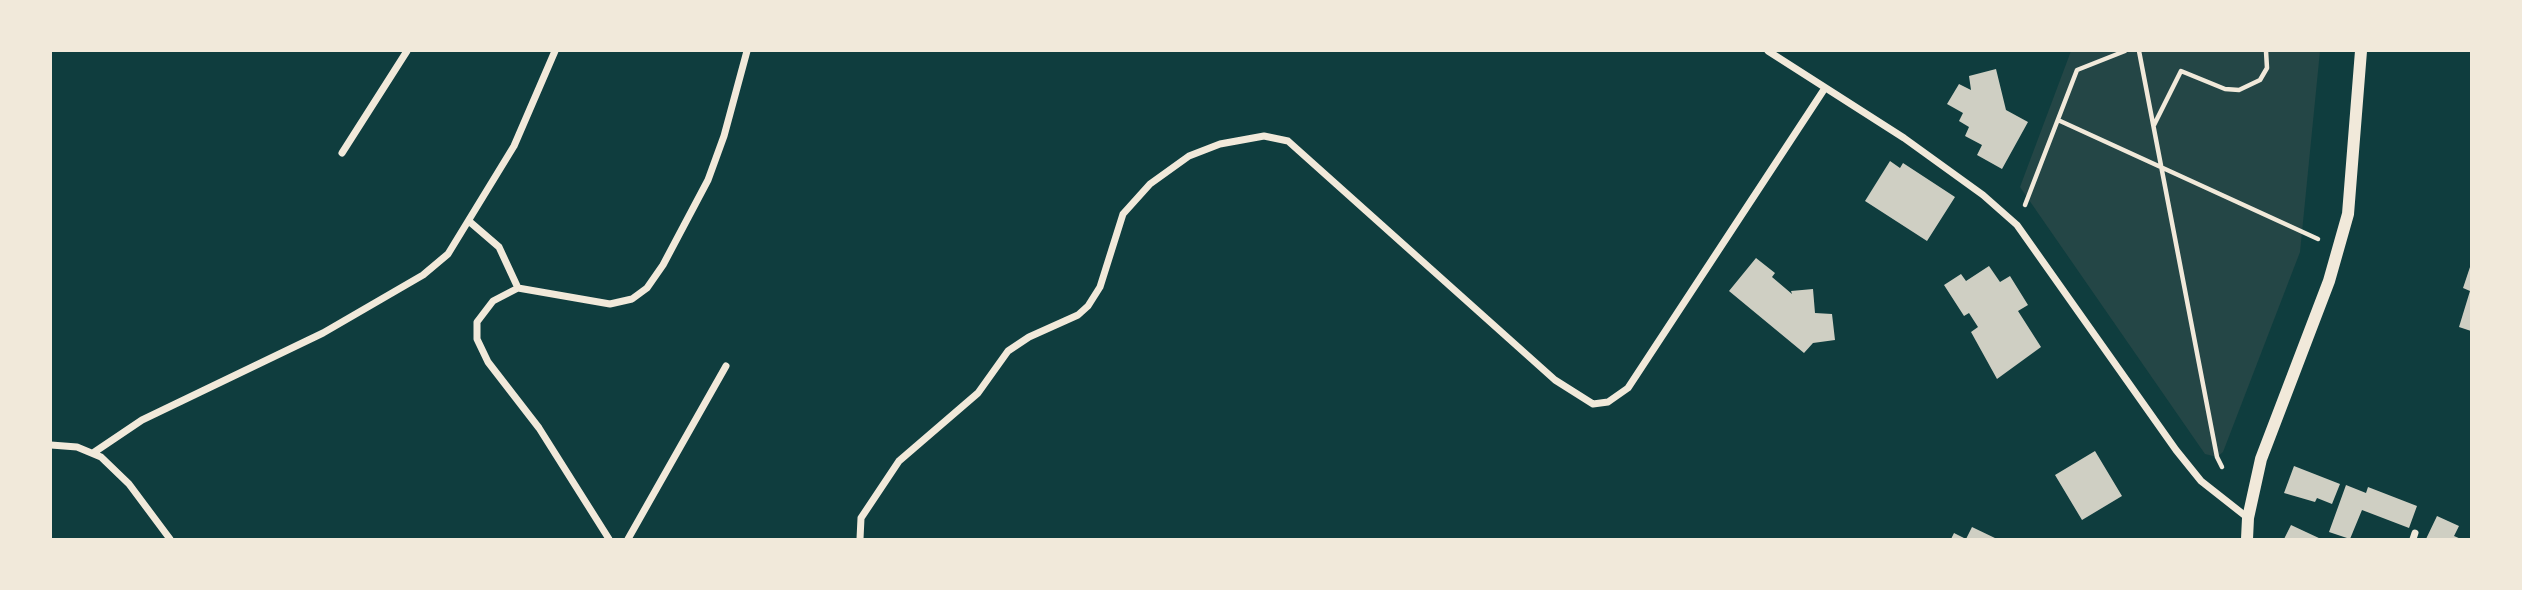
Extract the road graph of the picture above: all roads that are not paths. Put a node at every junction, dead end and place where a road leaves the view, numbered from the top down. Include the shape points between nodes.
1 (407, 51) edge
2 (555, 51) edge
3 (747, 51) edge
4 (1768, 51) edge
5 (2361, 51) edge
6 (1825, 88) junction
7 (342, 153) dead end
8 (470, 222) junction
9 (518, 288) junction
10 (726, 366) dead end
11 (51, 445) edge
12 (93, 453) junction
13 (2248, 518) junction
14 (170, 539) edge
15 (609, 539) edge
16 (628, 539) edge
17 (860, 539) edge
18 (2247, 539) edge

1 - 7 street
2 - 8 street via 514,146
3 - 9 street via 708,180 647,288 632,299 610,304
4 - 6 street
5 - 13 street via 2353,187 2340,249 2261,459
6 - 13 street via 1904,138 2017,225 2176,450 2202,481
6 - 17 street via 1628,388 1608,402 1594,404 1555,380 1287,141 1264,136 1220,144 1189,156 1150,184 1123,214 1100,287 1088,306 1008,351 978,393 899,461 861,518
8 - 9 street via 499,247
8 - 12 street via 448,254 423,275 323,333 142,421
9 - 15 street via 499,296 483,312 476,327 477,339
10 - 16 street
11 - 12 street
12 - 14 street via 121,476
13 - 18 street

